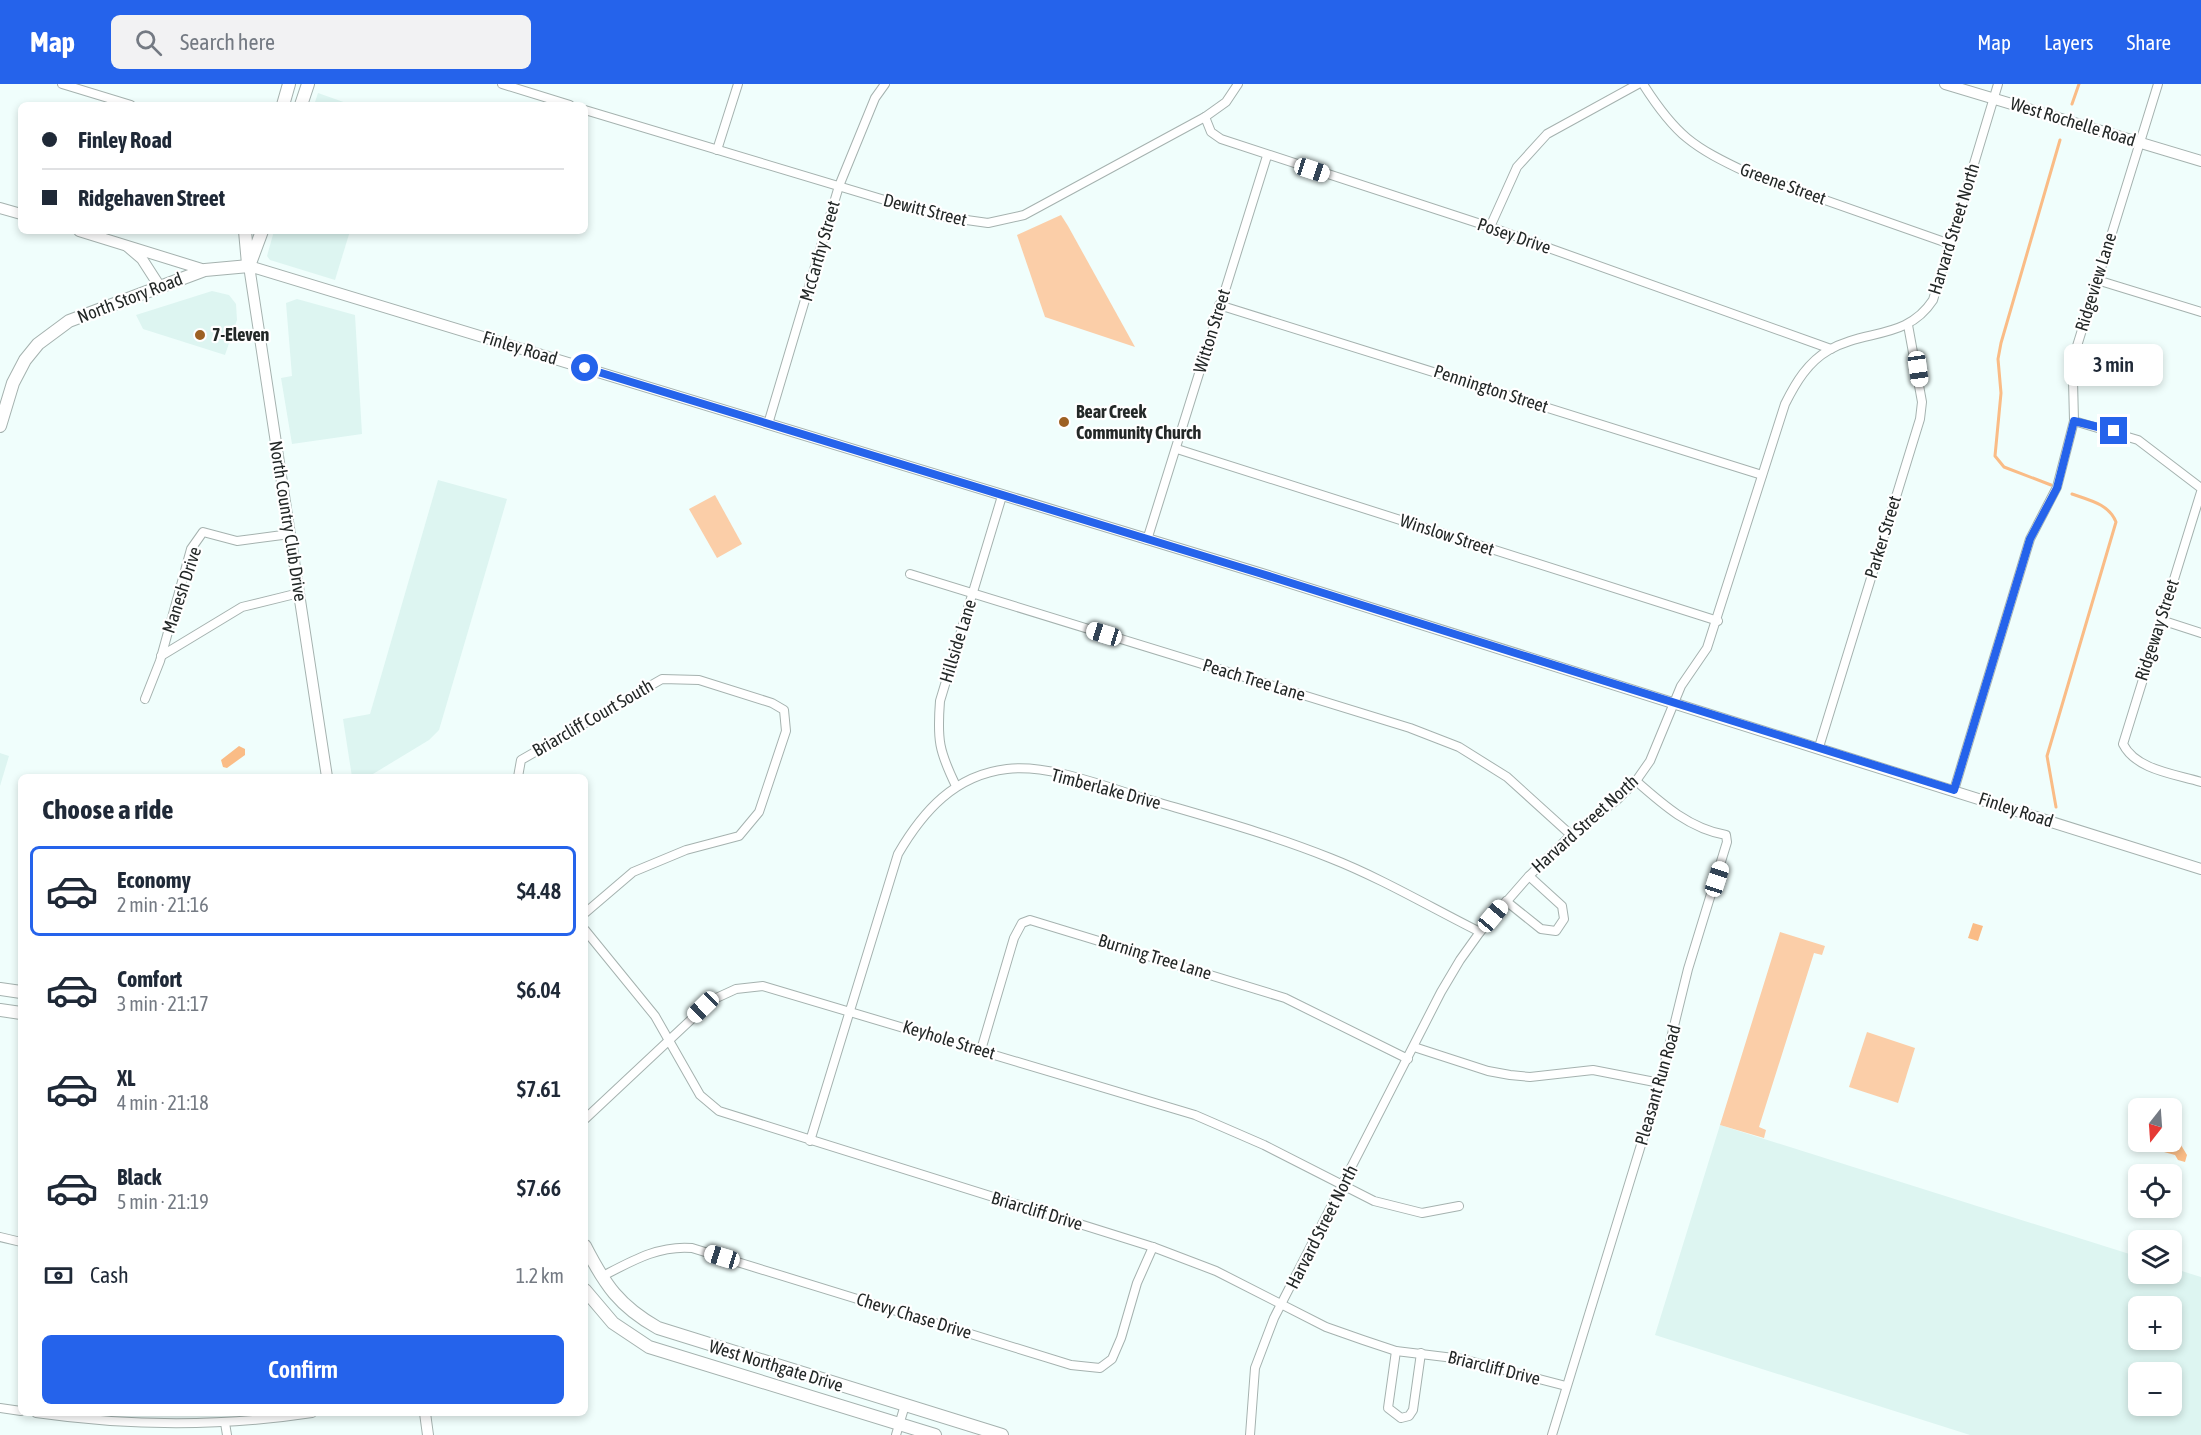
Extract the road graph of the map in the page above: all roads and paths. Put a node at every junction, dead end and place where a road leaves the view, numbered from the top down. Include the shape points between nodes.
1 (62, 84) edge
2 (289, 84) edge
3 (308, 84) edge
4 (502, 84) edge
5 (738, 84) edge
6 (885, 84) edge
7 (1238, 84) edge
8 (1638, 84) edge
9 (1643, 84) edge
10 (1945, 84) edge
11 (1998, 84) edge
12 (2158, 84) edge
13 (1994, 99) junction
14 (121, 102) edge
15 (284, 102) edge
16 (302, 102) edge
17 (560, 102) edge
18 (588, 111) edge
19 (1205, 117) junction
20 (2139, 142) junction
21 (717, 150) junction
22 (1267, 156) junction
23 (2201, 161) edge
24 (839, 186) junction
25 (0, 208) edge
26 (18, 213) edge
27 (1490, 227) junction
28 (89, 234) edge
29 (245, 234) edge
30 (261, 234) edge
31 (123, 244) junction
32 (1950, 244) junction
33 (142, 249) junction
34 (249, 266) junction
35 (205, 270) junction
36 (2097, 280) junction
37 (158, 282) junction
38 (1219, 305) junction
39 (2201, 312) edge
40 (1908, 325) junction
41 (1832, 349) junction
42 (2074, 421) junction
43 (768, 424) junction
44 (0, 426) edge
45 (1177, 449) junction
46 (1762, 475) junction
47 (2201, 490) edge
48 (1002, 496) junction
49 (290, 534) junction
50 (1147, 540) junction
51 (910, 574) dead end
52 (299, 593) junction
53 (973, 593) junction
54 (2161, 620) junction
55 (1718, 621) junction
56 (2201, 633) edge
57 (161, 656) junction
58 (145, 699) dead end
59 (1674, 702) junction
60 (1819, 747) junction
61 (327, 774) edge
62 (518, 774) edge
63 (1636, 781) junction
64 (2201, 782) edge
65 (956, 786) junction
66 (1954, 790) junction
67 (1571, 835) junction
68 (2201, 868) edge
69 (1529, 876) junction
70 (1506, 901) junction
71 (588, 910) edge
72 (1480, 932) junction
73 (588, 934) edge
74 (0, 989) edge
75 (18, 992) edge
76 (0, 1010) edge
77 (850, 1011) junction
78 (18, 1013) edge
79 (668, 1041) junction
80 (1414, 1047) junction
81 (981, 1050) junction
82 (1408, 1059) junction
83 (1660, 1083) junction
84 (588, 1116) edge
85 (810, 1141) junction
86 (1343, 1186) junction
87 (1459, 1206) dead end
88 (0, 1238) edge
89 (18, 1241) edge
90 (1153, 1247) junction
91 (588, 1252) edge
92 (601, 1277) junction
93 (588, 1294) edge
94 (1280, 1306) junction
95 (699, 1342) junction
96 (1396, 1351) junction
97 (1421, 1353) junction
98 (694, 1362) junction
99 (1566, 1386) junction
100 (905, 1405) junction
101 (0, 1408) edge
102 (18, 1411) edge
103 (62, 1416) edge
104 (286, 1416) edge
105 (425, 1416) edge
106 (225, 1423) junction
107 (897, 1430) edge
108 (227, 1435) edge
109 (428, 1435) edge
110 (934, 1435) edge
111 (1002, 1435) edge
112 (1250, 1435) edge
113 (1552, 1435) edge

1 - 14 street
2 - 15 main road
3 - 16 main road
4 - 17 street
5 - 21 street
6 - 24 street, McCarthy Street via 875,98
7 - 19 street, Dewitt Street via 1226,102
8 - 27 street via 1547,134 1517,167
9 - 32 street, Greene Street via 1670,125 1723,161
10 - 13 street, West Rochelle Road
11 - 13 street, Harvard Street North
12 - 20 street, Ridgeview Lane
13 - 20 street, West Rochelle Road
13 - 32 street, Harvard Street North
18 - 21 street, Dewitt Street
19 - 22 street, Posey Drive via 1211,132 1221,140
19 - 24 street, Dewitt Street via 1024,215 1006,220 972,223
20 - 23 street, West Rochelle Road
20 - 36 street, Ridgeview Lane
21 - 24 street, Dewitt Street
22 - 27 street, Posey Drive
22 - 38 street, Witton Street
24 - 43 street, McCarthy Street
25 - 26 street
27 - 41 street, Posey Drive
28 - 31 street
29 - 34 main road
30 - 34 main road
31 - 33 street
31 - 37 street via 142,259
32 - 40 street, Harvard Street North via 1933,300
33 - 35 street
33 - 37 street via 153,260
34 - 35 main road, North Story Road
34 - 43 street, Finley Road
34 - 49 street, North Country Club Drive
35 - 37 main road, North Story Road
36 - 39 street
36 - 42 street, Ridgeview Lane via 2077,346
37 - 44 main road, North Story Road via 69,321 38,344 18,371
38 - 45 street, Witton Street
38 - 46 street, Pennington Street
40 - 41 street, Harvard Street North
40 - 60 street, Parker Street via 1922,402 1920,419
41 - 46 street, Harvard Street North via 1809,366 1795,384
42 - 47 street via 2138,441
42 - 66 street, Ridgeview Lane via 2057,488 2030,539
43 - 48 street, Finley Road
45 - 50 street, Witton Street
45 - 55 street, Winslow Street
46 - 55 street, Harvard Street North
47 - 54 street, Ridgeway Street
48 - 50 street, Finley Road
48 - 53 street, Hillside Lane
49 - 52 street, North Country Club Drive
49 - 57 street, Manesh Drive via 237,541 203,532 191,549
50 - 59 street, Finley Road
51 - 53 street, Peach Tree Lane
52 - 57 street via 242,607
52 - 61 street, North Country Club Drive
53 - 65 street, Hillside Lane via 940,701 937,736 942,759
53 - 67 street, Peach Tree Lane via 1410,728 1459,747 1507,777
54 - 56 street
54 - 64 street, Ridgeway Street via 2123,744 2140,763
55 - 59 street, Harvard Street North via 1707,648
57 - 58 street, Manesh Drive
59 - 60 street, Finley Road
59 - 63 street, Harvard Street North via 1661,739
60 - 66 street, Finley Road
62 - 71 street, Briarcliff Court South via 521,760 662,679 699,680 784,710 786,731 759,812 739,836 686,850 633,872
63 - 67 street, Harvard Street North
63 - 83 street, Pleasant Run Road via 1664,806 1701,828 1726,835 1727,842 1688,969
65 - 72 street, Timberlake Drive via 1009,769 1057,773 1330,858
65 - 77 street, Timberlake Drive via 917,822 898,854
66 - 68 street, Finley Road
67 - 69 street, Harvard Street North
69 - 70 street, Harvard Street North
69 - 70 street via 1562,906 1564,919 1556,931 1540,929
70 - 72 street, Harvard Street North
72 - 80 street, Harvard Street North via 1441,992
73 - 79 street, Briarcliff Drive via 655,1016
74 - 75 main road
76 - 78 main road
77 - 79 street, Keyhole Street via 778,989 749,986 712,1000
77 - 81 street, Keyhole Street
77 - 85 street, Timberlake Drive
79 - 84 street, Keyhole Street
79 - 85 street, Briarcliff Drive via 700,1095 714,1108
80 - 82 street, Harvard Street North
80 - 83 street via 1510,1075 1530,1077 1593,1070
81 - 82 street, Burning Tree Lane via 1014,938 1022,923 1030,920 1284,998
81 - 86 street, Keyhole Street via 1196,1115
82 - 86 street, Harvard Street North
83 - 99 street, Pleasant Run Road
85 - 90 street, Briarcliff Drive
86 - 87 street, Keyhole Street via 1374,1201 1422,1213
86 - 94 street, Harvard Street North
88 - 89 street
90 - 92 street, Chevy Chase Drive via 1137,1283 1117,1351 1100,1368 1071,1365 692,1248 654,1252
90 - 94 street, Briarcliff Drive via 1216,1271
91 - 92 main road, West Northgate Drive
92 - 95 main road, West Northgate Drive via 614,1296 642,1319
93 - 98 main road, West Northgate Drive via 601,1312 649,1347
94 - 96 street, Briarcliff Drive
94 - 112 street, Harvard Street North via 1255,1368
95 - 98 main road
95 - 100 main road, West Northgate Drive
96 - 97 street, Briarcliff Drive
96 - 97 street via 1388,1408 1401,1418 1413,1410
97 - 99 street, Briarcliff Drive via 1462,1359
98 - 107 main road, West Northgate Drive
99 - 113 street, Pleasant Run Road
100 - 107 street
100 - 111 main road, West Northgate Drive
101 - 102 street
103 - 106 street via 122,1423
104 - 106 street
105 - 109 street
106 - 108 street
107 - 110 main road, West Northgate Drive

